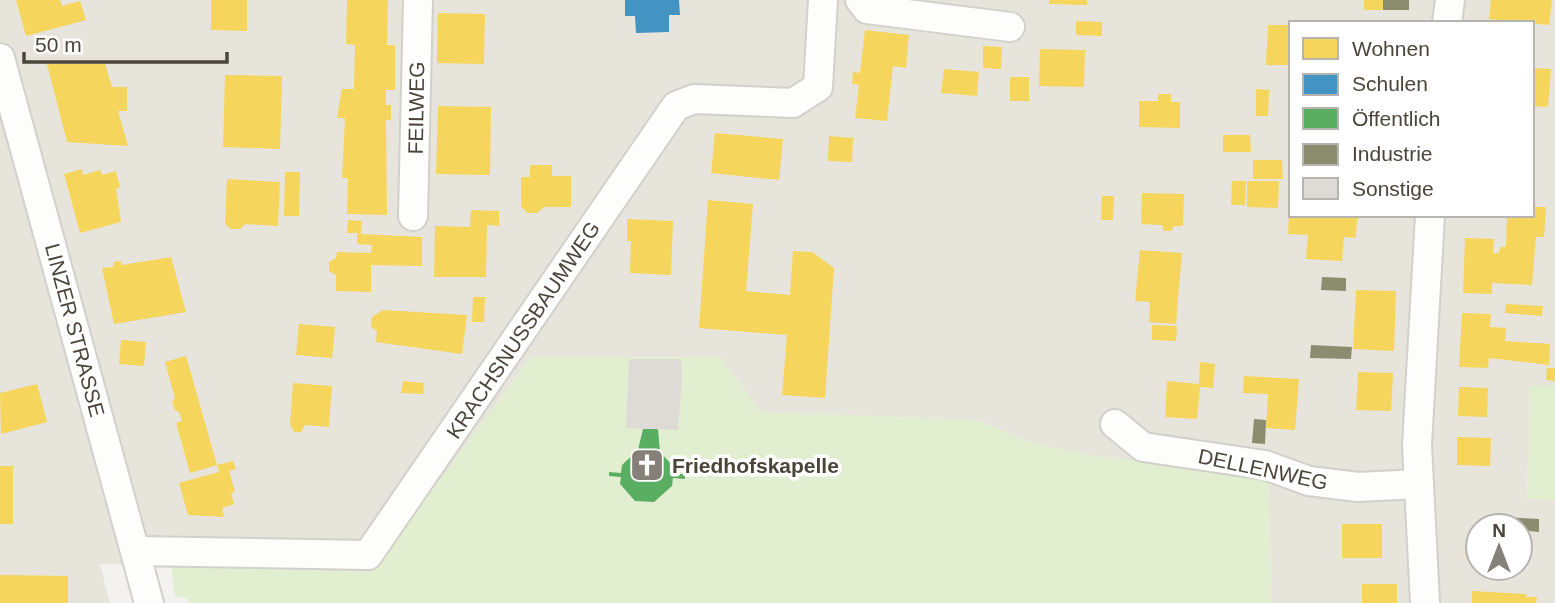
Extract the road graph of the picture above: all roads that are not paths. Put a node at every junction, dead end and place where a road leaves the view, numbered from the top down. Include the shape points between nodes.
1 (418, 0) edge
2 (822, 0) edge
3 (860, 0) edge
4 (1450, 0) edge
5 (1447, 21) edge
6 (1010, 27) dead end
7 (0, 58) edge
8 (413, 216) dead end
9 (1430, 217) edge
10 (1115, 424) dead end
11 (1419, 484) junction
12 (136, 551) junction
13 (149, 603) edge
14 (1426, 603) edge

1 - 8 street, FEILWEG
2 - 12 street, KRACHSNUSSBAUMWEG via 818,87 793,103 694,99 676,106 368,555
3 - 6 street via 867,9
4 - 5 street
7 - 12 street, LINZER STRASSE
9 - 11 street via 1417,445
10 - 11 street, DELLENWEG via 1143,447 1265,465 1309,481 1359,487
11 - 14 street
12 - 13 street, LINZER STRASSE

